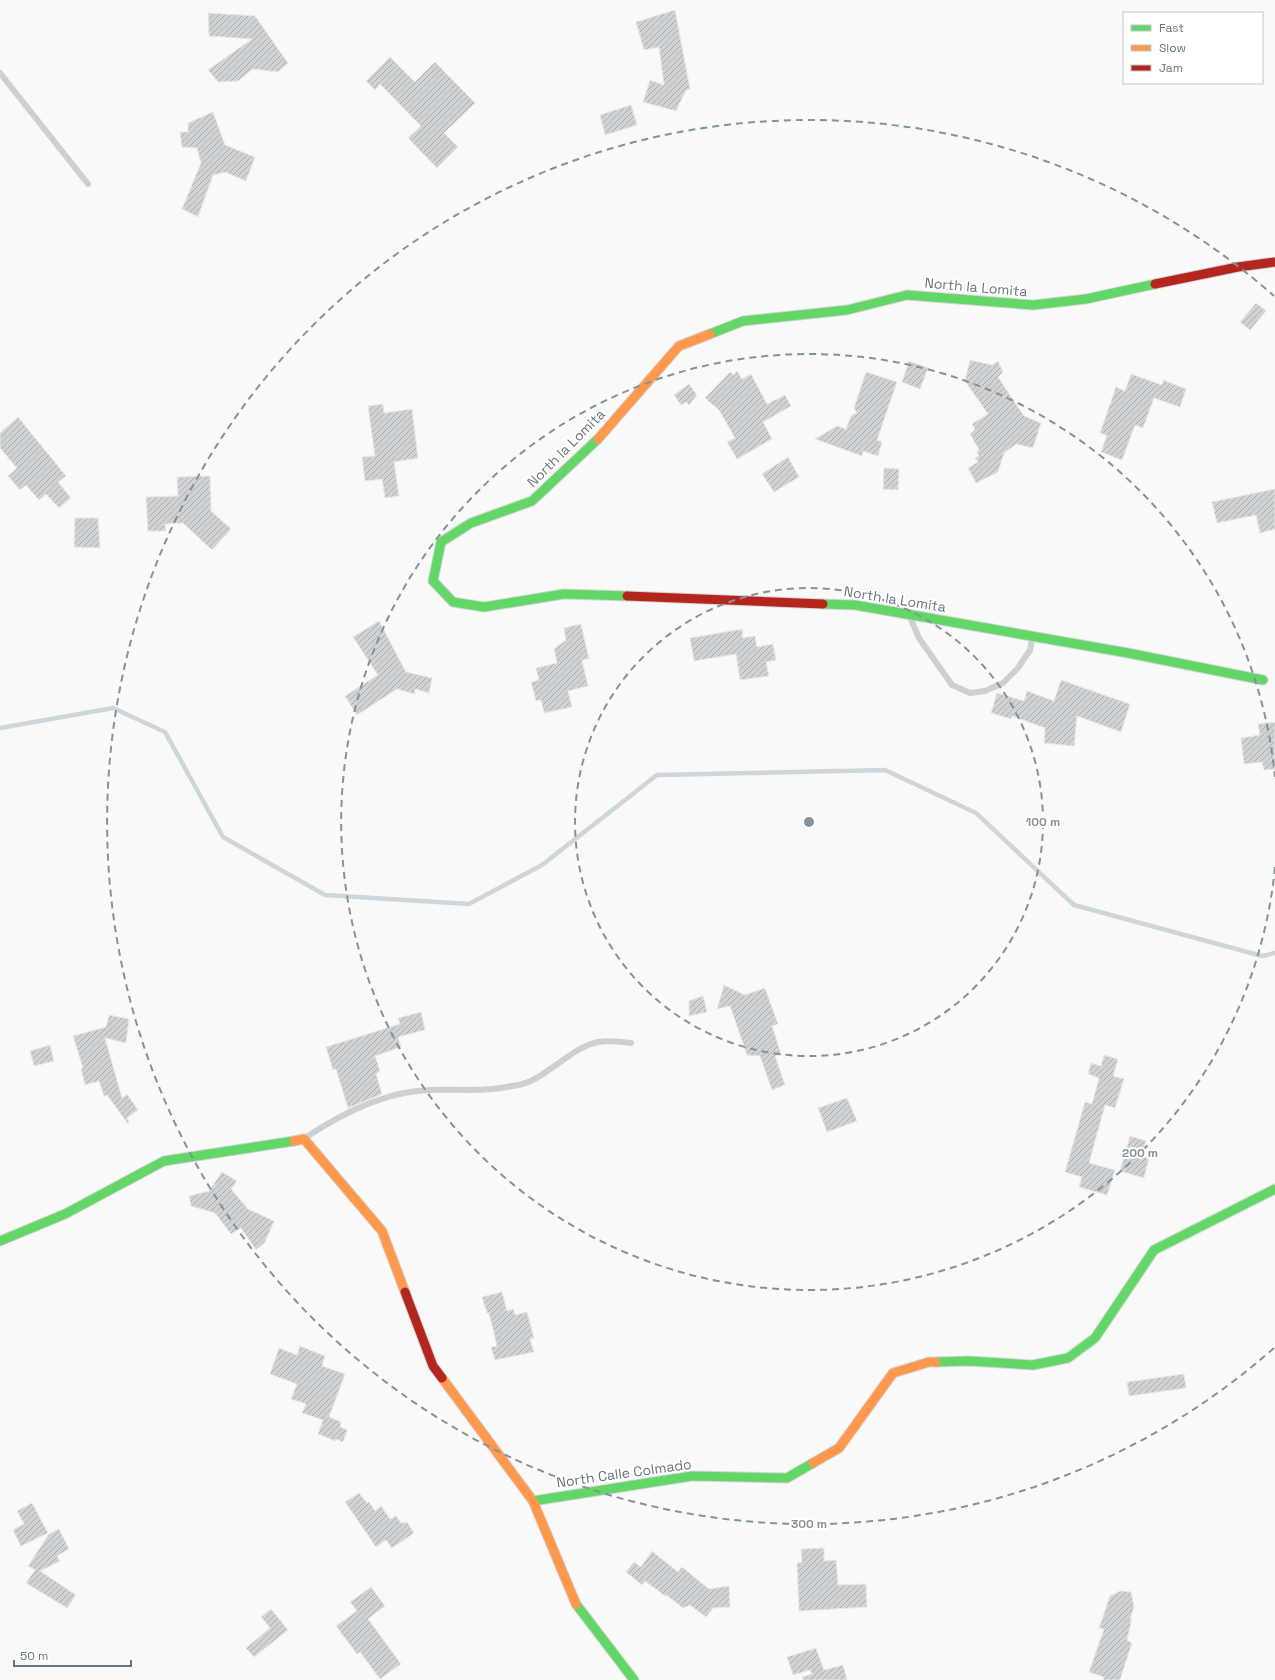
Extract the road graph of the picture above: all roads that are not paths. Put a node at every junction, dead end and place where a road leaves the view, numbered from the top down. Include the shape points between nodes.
1 (0, 73) edge
2 (88, 184) dead end
3 (1275, 262) edge
4 (909, 614) junction
5 (1033, 636) junction
6 (1263, 680) dead end
7 (631, 1043) dead end
8 (304, 1139) junction
9 (1275, 1189) edge
10 (0, 1241) edge
11 (533, 1501) junction
12 (634, 1680) edge

1 - 2 lane
3 - 4 street, North la Lomita via 1238,267 1086,299 1033,305 907,295 847,310 743,321 679,346 599,438 532,501 471,523 441,542 433,581 453,602 484,607 564,594 855,605
4 - 5 street, North la Lomita
4 - 5 lane via 919,638 952,685 970,693 985,691 1003,683 1018,668 1030,650
5 - 6 street, North la Lomita
7 - 8 lane via 597,1042 582,1048 536,1078 513,1086 487,1090 430,1090 401,1094 352,1111 329,1122
8 - 10 street via 164,1161 65,1214
8 - 11 street via 382,1231 433,1366
9 - 11 street, North Calle Colmado via 1154,1250 1095,1338 1068,1358 1033,1365 969,1361 930,1362 893,1373 839,1448 787,1478 692,1476
11 - 12 street via 576,1603

